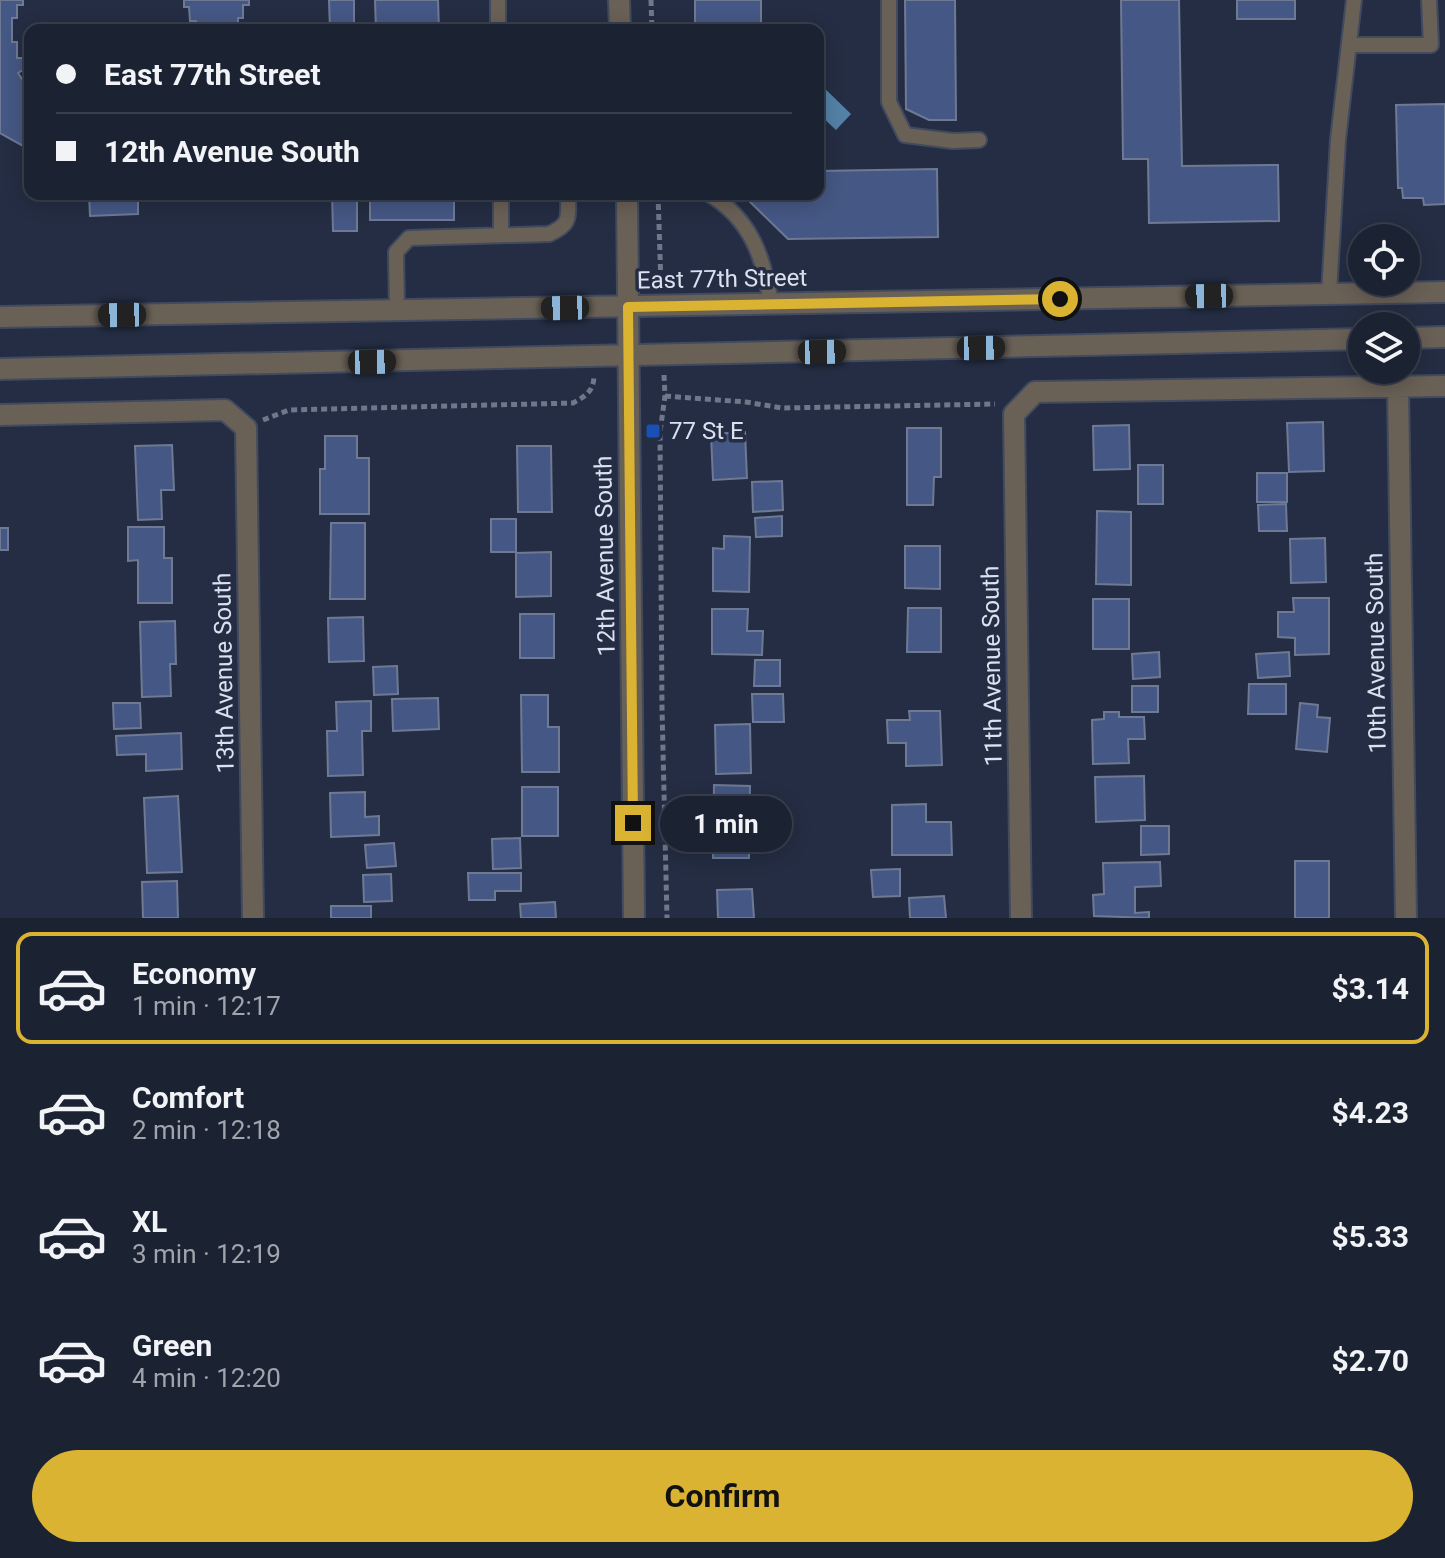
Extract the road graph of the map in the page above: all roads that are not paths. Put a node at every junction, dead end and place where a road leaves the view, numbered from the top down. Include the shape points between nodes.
1 (498, 0) edge
2 (619, 0) edge
3 (889, 0) edge
4 (1354, 0) edge
5 (1429, 0) edge
6 (498, 24) edge
7 (620, 24) edge
8 (1349, 45) junction
9 (979, 140) dead end
10 (501, 200) edge
11 (568, 200) edge
12 (627, 200) edge
13 (719, 200) edge
14 (501, 235) junction
15 (1445, 292) edge
16 (1329, 294) junction
17 (771, 304) junction
18 (628, 307) junction
19 (397, 311) junction
20 (0, 317) edge
21 (1445, 337) edge
22 (1420, 338) edge
23 (1348, 339) edge
24 (628, 357) junction
25 (0, 369) edge
26 (1445, 386) edge
27 (1398, 387) junction
28 (0, 415) edge
29 (253, 918) edge
30 (634, 918) edge
31 (1021, 918) edge
32 (1406, 918) edge

1 - 6 lane
2 - 7 street
3 - 9 lane via 889,102 905,135
4 - 8 lane
5 - 8 lane via 1431,45
8 - 16 lane
10 - 14 lane
11 - 14 lane via 568,220 562,228 549,234
12 - 18 street, 12th Avenue South
13 - 17 lane via 752,235
14 - 19 lane via 409,238 396,252
15 - 16 street, East 77th Street
16 - 17 street, East 77th Street
17 - 18 street, East 77th Street
18 - 19 street, East 77th Street
18 - 24 street, 12th Avenue South
19 - 20 street, East 77th Street
21 - 22 street
23 - 24 street
24 - 25 street
24 - 30 street, 12th Avenue South
26 - 27 street
27 - 31 street, 11th Avenue South via 1035,392 1014,414
27 - 32 street, 10th Avenue South
28 - 29 street, 13th Avenue South via 225,410 246,428

